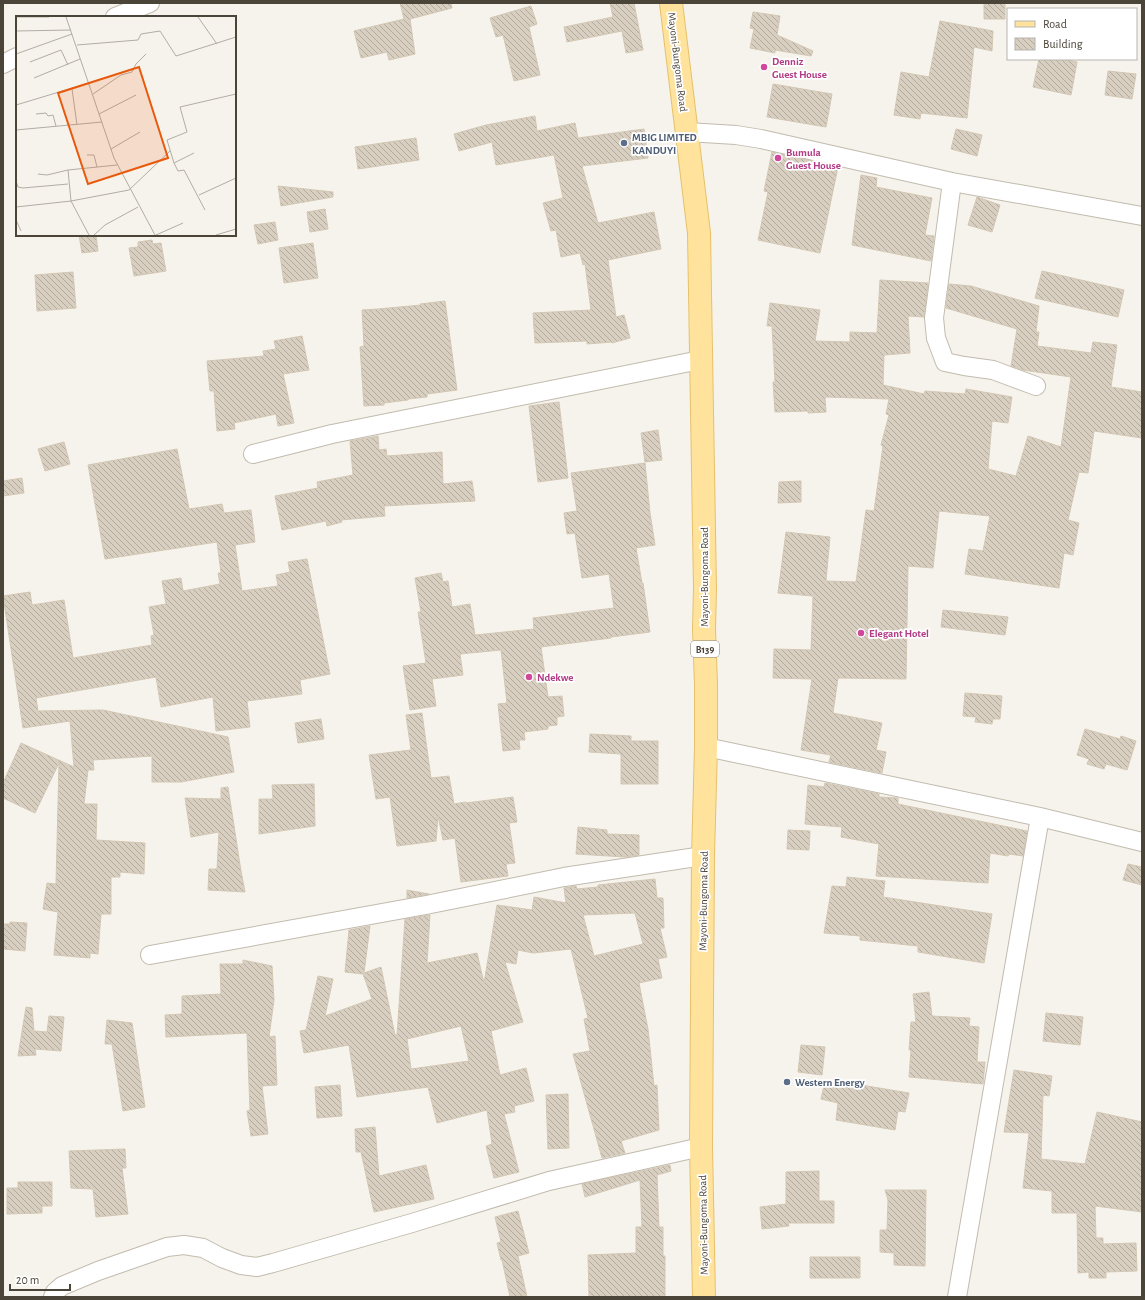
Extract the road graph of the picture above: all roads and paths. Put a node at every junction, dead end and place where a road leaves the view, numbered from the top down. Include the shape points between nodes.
1 (150, 3) edge
2 (671, 3) edge
3 (118, 16) edge
4 (16, 58) edge
5 (3, 64) edge
6 (687, 132) junction
7 (952, 182) junction
8 (1142, 216) edge
9 (700, 360) junction
10 (1036, 386) dead end
11 (253, 454) dead end
12 (706, 748) junction
13 (1040, 816) junction
14 (1142, 842) edge
15 (703, 856) junction
16 (150, 955) dead end
17 (701, 1147) junction
18 (53, 1297) edge
19 (704, 1297) edge
20 (957, 1297) edge

1 - 3 street
2 - 6 main road, Mayoni-Bungoma Road / B139
4 - 5 street
6 - 7 street via 761,139
6 - 9 main road, Mayoni-Bungoma Road / B139 via 699,233
7 - 8 street
7 - 10 street via 934,318 936,338 945,362 994,370
9 - 11 street via 332,434
9 - 12 main road, Mayoni-Bungoma Road / B139
12 - 13 street
12 - 15 main road, Mayoni-Bungoma Road / B139
13 - 14 street
13 - 20 street
15 - 16 street via 564,877
15 - 17 main road, Mayoni-Bungoma Road / B139
17 - 18 street via 549,1181 257,1267 241,1265 203,1248 184,1245 167,1248 62,1286
17 - 19 main road, Mayoni-Bungoma Road / B139

